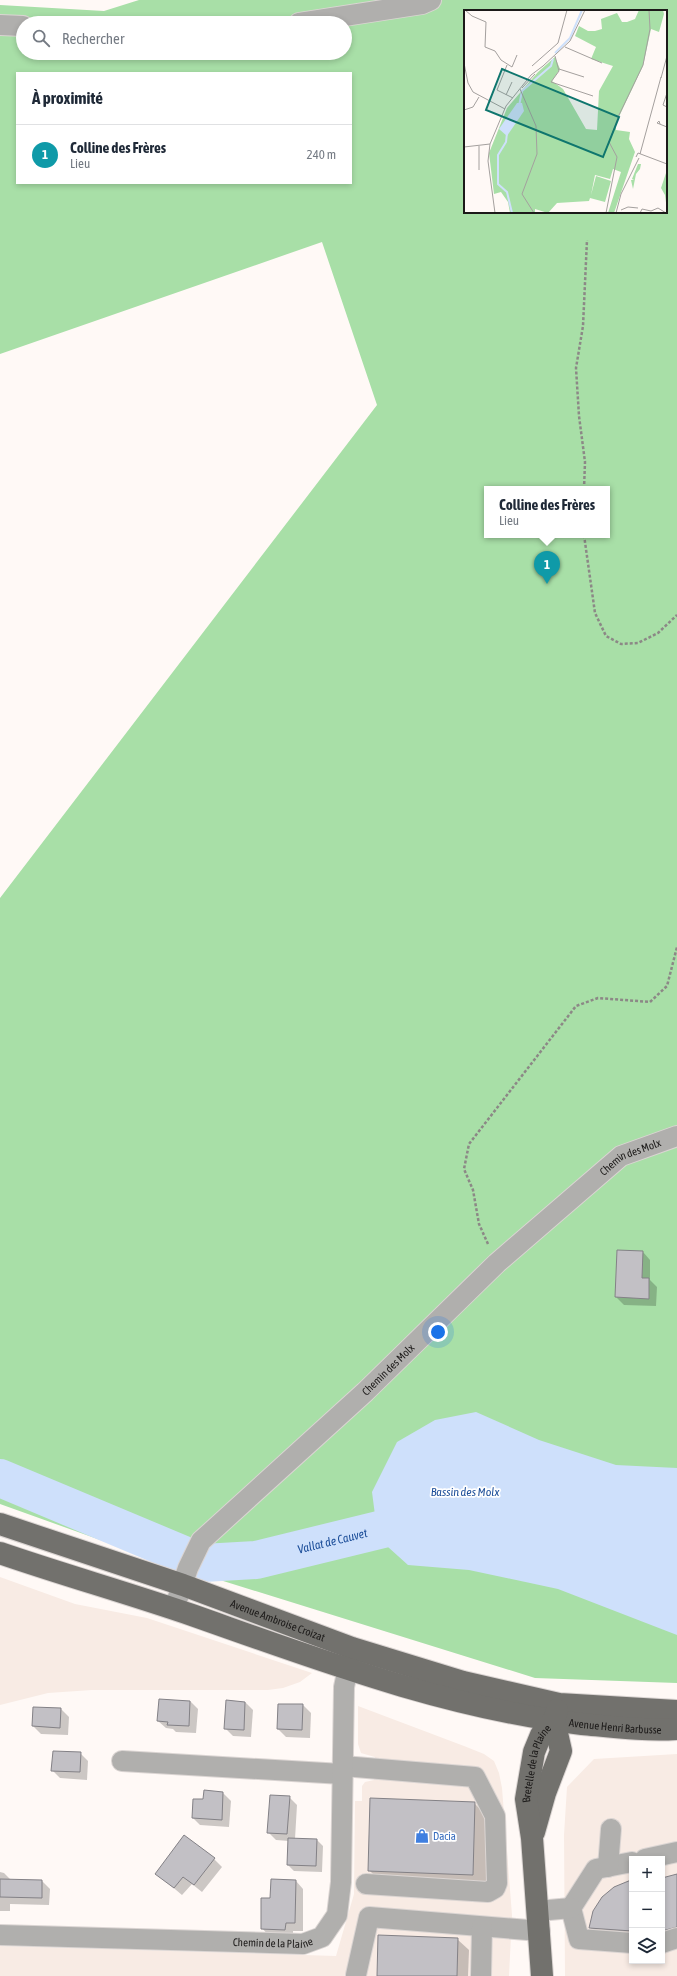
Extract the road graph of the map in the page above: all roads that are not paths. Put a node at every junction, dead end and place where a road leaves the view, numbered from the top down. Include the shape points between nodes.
1 (431, 0) edge
2 (344, 16) edge
3 (0, 25) edge
4 (16, 26) edge
5 (677, 1136) edge
6 (0, 1524) edge
7 (0, 1553) edge
8 (186, 1577) junction
9 (174, 1609) junction
10 (352, 1648) junction
11 (347, 1670) junction
12 (677, 1711) edge
13 (557, 1712) junction
14 (677, 1729) edge
15 (122, 1761) dead end
16 (343, 1770) junction
17 (611, 1829) dead end
18 (677, 1852) edge
19 (659, 1856) edge
20 (629, 1863) edge
21 (608, 1867) junction
22 (366, 1884) dead end
23 (571, 1908) junction
24 (539, 1921) junction
25 (482, 1927) junction
26 (0, 1935) edge
27 (677, 1938) edge
28 (665, 1942) edge
29 (629, 1943) edge
30 (356, 1975) dead end
31 (481, 1976) edge
32 (542, 1976) edge

1 - 2 street via 422,4
3 - 4 street
5 - 8 street, Chemin des Molx via 621,1156 497,1262 365,1392 201,1541
6 - 8 main road, Avenue Ambroise Croizat
7 - 9 main road, Avenue Ambroise Croizat
8 - 9 street, Chemin des Molx
8 - 10 main road, Avenue Ambroise Croizat
9 - 11 main road, Avenue Ambroise Croizat
10 - 11 street, Chemin de la Plaine
10 - 13 main road, Avenue Ambroise Croizat
11 - 13 main road, Avenue Ambroise Croizat via 428,1695 509,1713
11 - 16 street, Chemin de la Plaine via 343,1708
12 - 13 main road, Avenue Henri Barbusse
13 - 14 main road, Avenue Henri Barbusse via 646,1731
13 - 24 main road, Bretelle de la Plaine via 541,1735 534,1752 526,1799
15 - 16 street
16 - 22 street via 475,1777 495,1816 497,1883 495,1888 488,1892
16 - 26 street, Chemin de la Plaine via 341,1882 337,1915 322,1937 303,1944
17 - 21 street
18 - 19 street
20 - 21 street
21 - 23 street via 596,1869
23 - 24 street
23 - 29 street via 579,1939
24 - 25 street
24 - 32 main road, Bretelle de la Plaine
25 - 30 street via 369,1917
25 - 31 street
27 - 28 street

